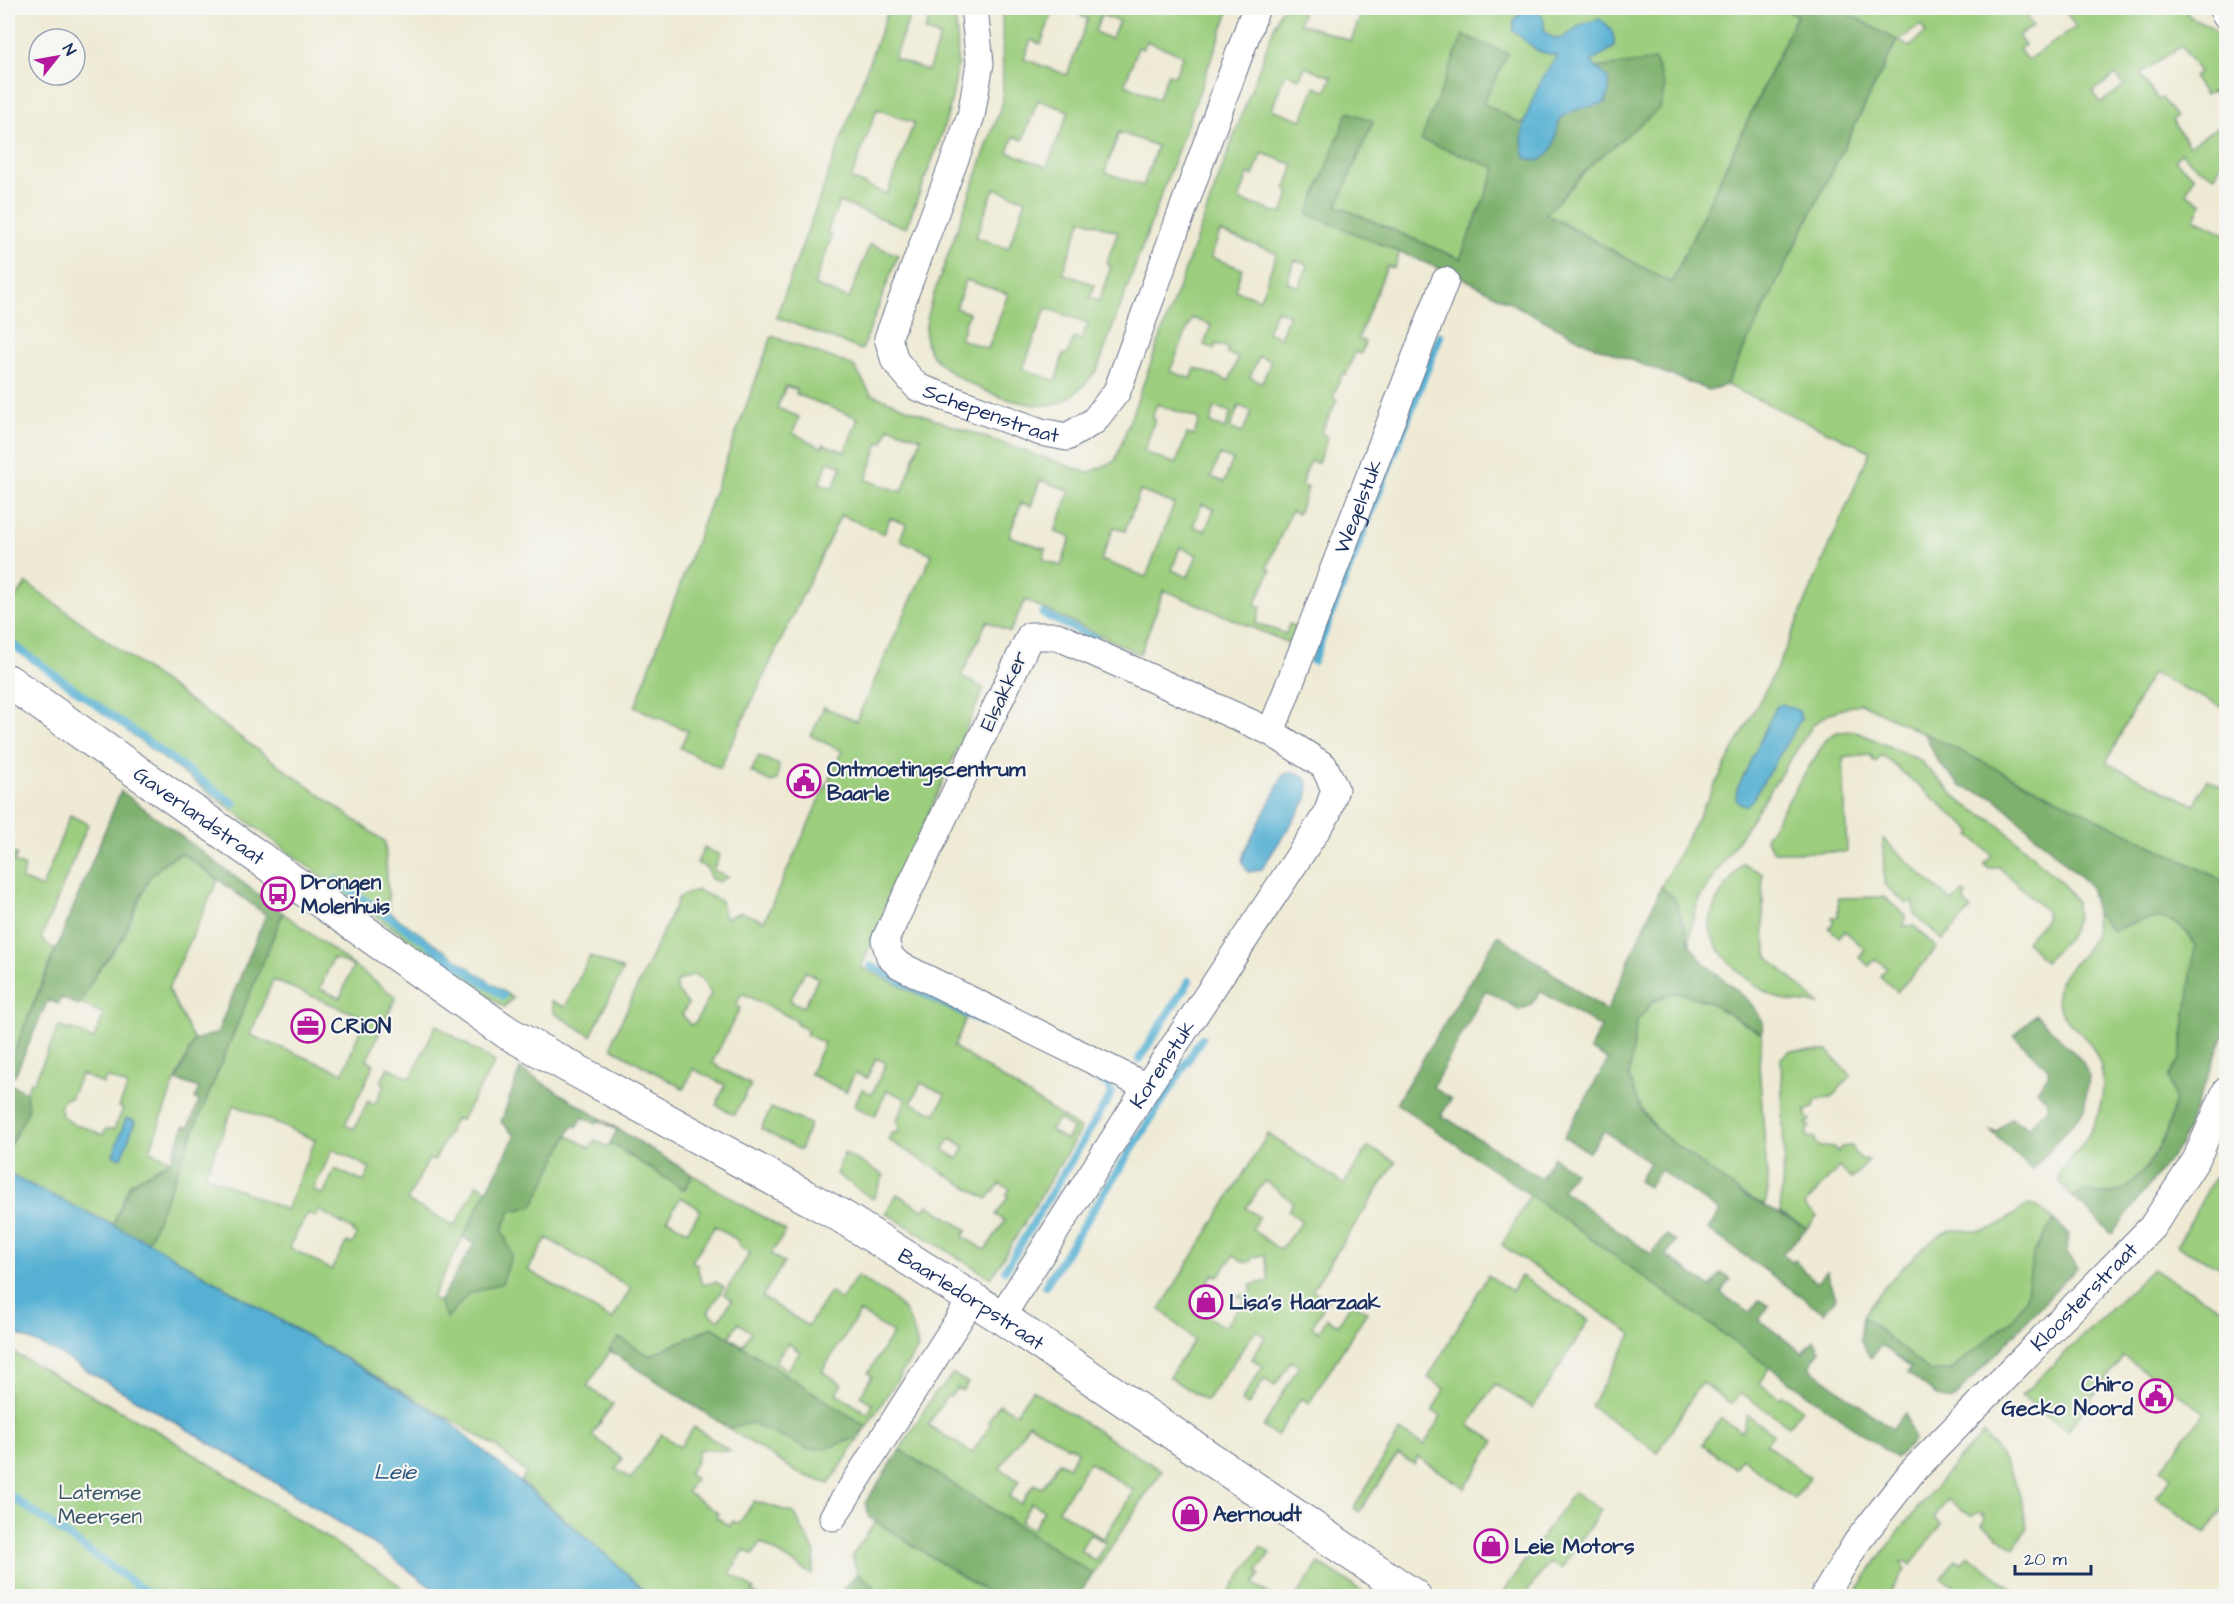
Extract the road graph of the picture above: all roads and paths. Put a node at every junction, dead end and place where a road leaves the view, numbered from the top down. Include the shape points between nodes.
1 (974, 8) edge
2 (1256, 8) edge
3 (2222, 8) edge
4 (2226, 15) edge
5 (1445, 281) dead end
6 (8, 681) edge
7 (1271, 732) junction
8 (1327, 814) joint
9 (508, 1033) joint
10 (1147, 1087) junction
11 (2226, 1091) edge
12 (972, 1299) junction
13 (1001, 1317) junction
14 (833, 1517) dead end
15 (1414, 1596) edge
16 (1824, 1596) edge

1 - 2 street, Schepenstraat via 980,63 971,116 888,338 895,361 917,387 1041,432 1067,437 1094,420 1117,391
3 - 4 street
5 - 7 street, Wegelstuk
6 - 9 main road, Gaverlandstraat
7 - 8 street, Elsakker via 1324,766 1335,789
7 - 10 street, Elsakker via 1057,636 1030,636 885,940 890,957 899,965
8 - 10 street, Korenstuk
9 - 12 main road, Baarledorpstraat via 841,1216
10 - 13 street, Korenstuk
11 - 16 street, Kloosterstraat via 2196,1160 2152,1227 1911,1473 1857,1542
12 - 13 main road, Baarledorpstraat
12 - 14 street
13 - 15 main road, Baarledorpstraat

